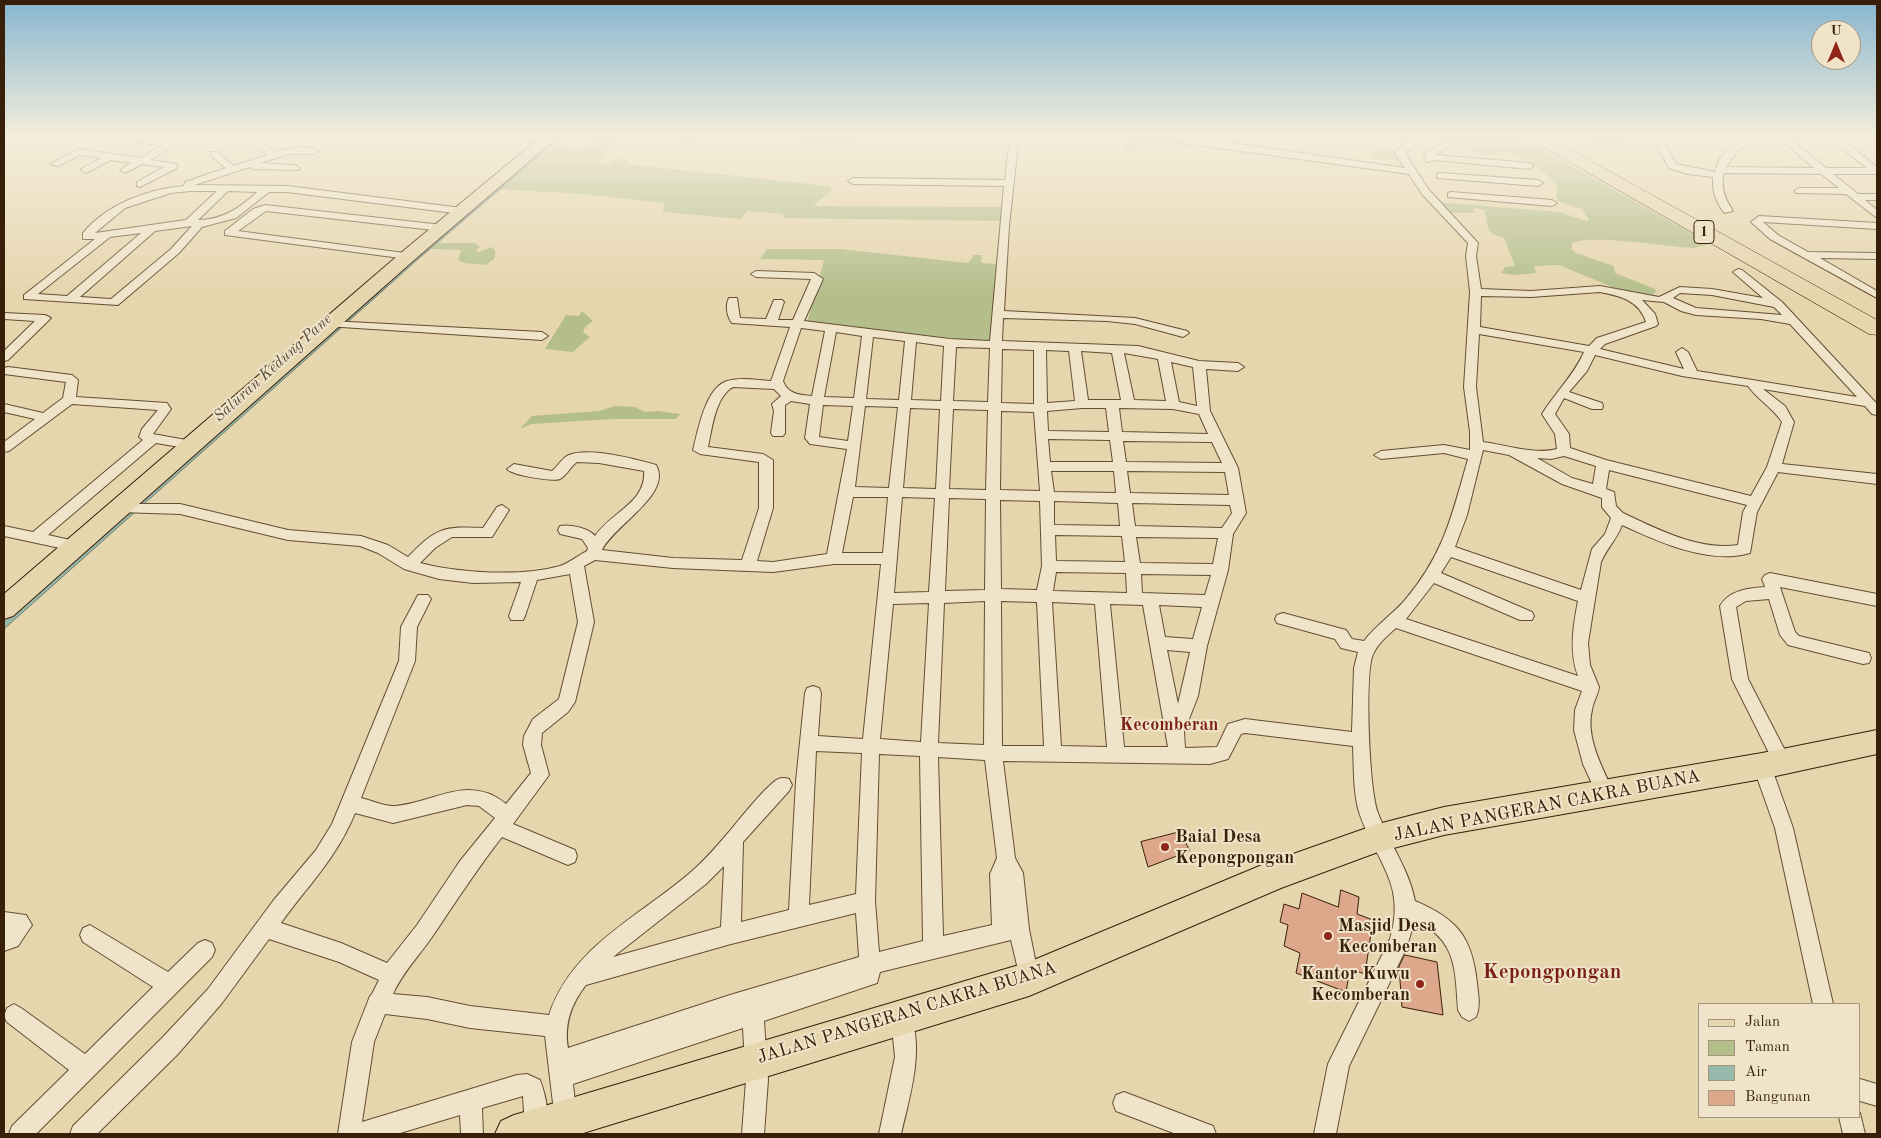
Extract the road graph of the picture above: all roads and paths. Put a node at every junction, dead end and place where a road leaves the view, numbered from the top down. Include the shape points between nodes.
1 (143, 188) edge
2 (173, 188) edge
3 (223, 188) edge
4 (226, 188) edge
5 (267, 188) edge
6 (269, 188) edge
7 (489, 188) edge
8 (1008, 188) edge
9 (1422, 188) edge
10 (1447, 188) edge
11 (1626, 188) edge
12 (1655, 188) edge
13 (1721, 188) edge
14 (1844, 188) edge
15 (170, 190) junction
16 (1798, 191) dead end
17 (1425, 192) junction
18 (1851, 194) junction
19 (152, 195) junction
20 (1451, 195) junction
21 (1877, 197) edge
22 (1552, 203) dead end
23 (462, 211) junction
24 (1728, 211) dead end
25 (1877, 215) edge
26 (189, 223) junction
27 (200, 223) junction
28 (1877, 226) edge
29 (442, 228) junction
30 (151, 229) junction
31 (105, 236) junction
32 (1807, 255) junction
33 (408, 256) junction
34 (1877, 256) edge
35 (1738, 272) dead end
36 (756, 274) dead end
37 (1874, 291) edge
38 (1476, 292) junction
39 (1630, 295) junction
40 (1667, 299) junction
41 (70, 300) junction
42 (733, 300) dead end
43 (778, 302) dead end
44 (1778, 304) junction
45 (1877, 311) edge
46 (998, 314) junction
47 (4, 316) edge
48 (1793, 320) junction
49 (771, 322) junction
50 (338, 324) junction
51 (797, 324) junction
52 (831, 329) junction
53 (1877, 329) edge
54 (1474, 330) junction
55 (868, 333) junction
56 (1183, 333) dead end
57 (542, 336) dead end
58 (910, 337) junction
59 (950, 343) junction
60 (995, 344) junction
61 (1040, 346) junction
62 (1074, 346) junction
63 (1117, 348) junction
64 (1591, 351) junction
65 (1682, 352) dead end
66 (1164, 356) junction
67 (4, 357) edge
68 (1199, 365) junction
69 (1238, 367) dead end
70 (5, 372) edge
71 (1692, 373) junction
72 (1752, 383) junction
73 (778, 385) junction
74 (1561, 393) junction
75 (789, 396) junction
76 (69, 400) junction
77 (817, 401) junction
78 (861, 402) junction
79 (905, 403) junction
80 (948, 404) junction
81 (1082, 404) junction
82 (1112, 404) junction
83 (1128, 404) junction
84 (1173, 405) junction
85 (996, 406) junction
86 (1597, 406) dead end
87 (1873, 407) edge
88 (4, 408) edge
89 (1041, 408) junction
90 (1204, 411) junction
91 (44, 417) junction
92 (778, 434) dead end
93 (1041, 435) junction
94 (1117, 438) junction
95 (1216, 438) junction
96 (153, 440) junction
97 (192, 445) junction
98 (854, 446) junction
99 (4, 448) edge
100 (1477, 450) junction
101 (1513, 451) junction
102 (1564, 451) junction
103 (1381, 455) dead end
104 (1603, 464) junction
105 (1044, 466) junction
106 (1774, 467) junction
107 (1120, 468) junction
108 (1230, 468) junction
109 (514, 469) dead end
110 (1877, 479) edge
111 (1598, 491) junction
112 (846, 492) junction
113 (896, 492) junction
114 (944, 492) junction
115 (993, 494) junction
116 (1047, 496) junction
117 (1123, 500) junction
118 (1237, 500) junction
119 (1755, 502) junction
120 (124, 507) junction
121 (502, 510) dead end
122 (1618, 517) junction
123 (565, 530) dead end
124 (1047, 530) junction
125 (4, 531) edge
126 (1127, 533) junction
127 (1226, 534) junction
128 (38, 537) junction
129 (74, 546) junction
130 (1447, 550) junction
131 (594, 551) junction
132 (889, 558) junction
133 (834, 559) junction
134 (409, 565) junction
135 (576, 566) junction
136 (748, 566) junction
137 (1049, 566) junction
138 (1133, 568) junction
139 (1220, 570) junction
140 (1431, 575) junction
141 (531, 576) junction
142 (1773, 593) junction
143 (993, 595) junction
144 (1044, 597) junction
145 (423, 598) dead end
146 (936, 598) junction
147 (1102, 598) junction
148 (1587, 598) junction
149 (884, 599) junction
150 (1877, 600) edge
151 (1142, 601) junction
152 (1212, 601) junction
153 (4, 609) edge
154 (517, 616) dead end
155 (1526, 616) dead end
156 (1283, 619) dead end
157 (1395, 622) junction
158 (1158, 643) junction
159 (1199, 646) junction
160 (1369, 648) junction
161 (1863, 658) dead end
162 (1591, 687) junction
163 (813, 693) dead end
164 (1175, 732) junction
165 (1360, 740) junction
166 (1877, 742) edge
167 (809, 743) junction
168 (871, 746) junction
169 (929, 749) junction
170 (993, 753) junction
171 (1054, 754) junction
172 (1116, 754) junction
173 (1177, 754) junction
174 (1772, 764) junction
175 (783, 785) dead end
176 (1605, 793) junction
177 (349, 804) junction
178 (502, 821) junction
179 (734, 841) junction
180 (1385, 847) junction
181 (568, 856) dead end
182 (865, 901) junction
183 (1408, 907) junction
184 (800, 916) junction
185 (4, 921) edge
186 (266, 928) junction
187 (1010, 931) junction
188 (731, 934) junction
189 (90, 935) dead end
190 (4, 941) edge
191 (933, 946) junction
192 (205, 950) dead end
193 (870, 962) junction
194 (391, 975) junction
195 (580, 976) junction
196 (1029, 979) junction
197 (169, 985) junction
198 (377, 1003) junction
199 (1823, 1003) edge
200 (753, 1006) junction
201 (1469, 1010) dead end
202 (14, 1015) dead end
203 (555, 1026) junction
204 (904, 1038) junction
205 (86, 1069) junction
206 (560, 1070) junction
207 (757, 1078) junction
208 (470, 1102) junction
209 (1124, 1103) dead end
210 (1850, 1118) edge
211 (539, 1127) edge
212 (20, 1134) edge
213 (81, 1134) edge
214 (349, 1134) edge
215 (361, 1134) edge
216 (472, 1134) edge
217 (753, 1134) edge
218 (890, 1134) edge
219 (1205, 1134) edge
220 (1325, 1134) edge
221 (1854, 1134) edge

1 - 19 street
2 - 15 street
3 - 15 street
4 - 26 street
5 - 27 street via 240,213
6 - 23 street
7 - 23 main road
8 - 46 street
9 - 17 street
10 - 20 street
11 - 53 highway, 1
12 - 45 highway, 1
13 - 24 street via 1720,199
14 - 18 street
15 - 19 street
16 - 18 street
17 - 20 street
17 - 38 street via 1473,243 1471,256
18 - 21 street
18 - 25 street
19 - 31 street via 121,206 87,237
20 - 22 street
23 - 29 main road
26 - 27 street
26 - 30 street
27 - 41 street via 175,251 114,303
28 - 32 street via 1757,220 1758,226
29 - 33 main road
29 - 33 street via 266,208 257,211 229,233
30 - 31 street
30 - 41 street
31 - 41 street via 28,297
32 - 34 street
32 - 37 street
33 - 50 main road
35 - 44 street
36 - 51 street via 814,276 818,279
38 - 39 street via 1531,294 1600,289
38 - 54 street
39 - 40 street
39 - 64 street via 1649,314 1652,324 1608,337
40 - 44 street via 1680,290 1712,292
40 - 48 street via 1684,309 1698,312
42 - 49 street via 736,320
43 - 49 street
44 - 48 street
46 - 56 street via 1135,321
46 - 60 street
47 - 67 street via 45,318
48 - 87 street
49 - 51 street
50 - 57 street
50 - 97 main road
51 - 52 street
51 - 73 street
52 - 55 street
52 - 77 street
54 - 64 street
54 - 100 street via 1470,387
55 - 58 street
55 - 78 street
58 - 59 street
58 - 79 street
59 - 60 street
59 - 80 street
60 - 61 street
60 - 85 street
61 - 62 street
61 - 89 street
62 - 63 street
62 - 81 street
63 - 66 street
63 - 83 street
64 - 71 street
64 - 74 street via 1583,368
65 - 71 street
66 - 68 street
66 - 84 street
68 - 69 street
68 - 90 street
70 - 76 street via 68,378 72,380
71 - 72 street
72 - 87 street
72 - 106 street via 1786,416 1788,422
73 - 75 street
73 - 136 street via 731,383 723,387 712,409 700,450 730,452 766,460 766,508
74 - 86 street
74 - 102 street via 1548,414 1562,434
75 - 77 street
75 - 92 street via 778,404
76 - 91 street
76 - 96 street via 162,406 166,409 147,432 146,437
77 - 78 street
77 - 98 street via 813,440
78 - 79 street
78 - 98 street
79 - 80 street
79 - 113 street
80 - 85 street
80 - 114 street
81 - 82 street
81 - 89 street
82 - 83 street
82 - 94 street
83 - 84 street
84 - 90 street
85 - 89 street
85 - 115 street
88 - 91 street
89 - 93 street
90 - 95 street
91 - 99 street
93 - 94 street
93 - 105 street
94 - 95 street
94 - 107 street
95 - 108 street
96 - 97 street
96 - 128 street
97 - 120 main road
98 - 112 street
100 - 101 street
100 - 103 street via 1444,449
100 - 130 street
101 - 102 street via 1551,455
101 - 111 street via 1566,481
102 - 104 street
104 - 111 street
104 - 119 street
105 - 107 street
105 - 116 street
106 - 110 street
106 - 119 street
107 - 108 street
107 - 117 street
108 - 118 street
109 - 131 street via 554,476 570,460 581,457 651,468 651,479 643,498 606,531
111 - 122 street via 1610,496 1609,507
112 - 113 street
112 - 133 street
113 - 114 street
113 - 132 street
114 - 115 street
114 - 146 street
115 - 116 street
115 - 143 street
116 - 117 street
116 - 124 street
117 - 118 street
117 - 126 street
118 - 127 street via 1239,513
119 - 122 street via 1750,512 1745,550 1727,553 1665,537
120 - 129 main road
120 - 134 street via 199,512 288,535 361,541 384,549
121 - 134 street via 487,533 447,533
122 - 148 street via 1611,536 1594,562
123 - 131 street via 587,535
124 - 126 street
124 - 137 street
125 - 128 street
126 - 127 street
126 - 138 street
127 - 139 street
128 - 129 street
129 - 153 main road
130 - 140 street
130 - 148 street
131 - 135 street
131 - 136 street via 673,563
132 - 133 street
132 - 149 street
133 - 136 street via 773,567
134 - 141 street via 473,577
135 - 141 street
135 - 178 street via 586,622 567,702 538,723 532,746 540,762 540,776
137 - 138 street
137 - 144 street
138 - 139 street
138 - 151 street
139 - 152 street
140 - 155 street
140 - 157 street
141 - 154 street
142 - 150 street via 1770,581 1773,579
142 - 161 street via 1788,635 1794,641
142 - 174 street via 1731,600 1728,606 1740,678
143 - 144 street
143 - 146 street
143 - 170 street
144 - 147 street
144 - 171 street
145 - 177 street via 409,626 406,661
146 - 149 street
146 - 169 street
147 - 151 street
147 - 172 street
148 - 162 street via 1580,642 1582,665
149 - 168 street
151 - 152 street
151 - 158 street
152 - 159 street
156 - 160 street via 1340,634 1347,644
157 - 160 street via 1383,629
157 - 162 street
158 - 159 street
158 - 164 street
159 - 164 street via 1190,696
160 - 165 street via 1362,664
162 - 176 street via 1583,710 1582,727
163 - 167 street
164 - 173 street
165 - 173 street via 1245,726 1234,729 1222,754
165 - 180 street via 1368,810
166 - 174 main road, JALAN PANGERAN CAKRA BUANA
167 - 168 street
167 - 184 street
168 - 169 street
168 - 182 street
169 - 170 street
169 - 191 street
170 - 171 street
170 - 187 street via 1006,858 1000,874
171 - 172 street
172 - 173 street
174 - 176 main road, JALAN PANGERAN CAKRA BUANA
174 - 199 street
175 - 179 street
176 - 180 main road, JALAN PANGERAN CAKRA BUANA via 1444,821
177 - 178 street via 392,815 477,796 493,803
177 - 186 street via 323,856
178 - 181 street
178 - 194 street
179 - 188 street
179 - 195 street via 699,878 613,943
180 - 183 street
180 - 196 main road, JALAN PANGERAN CAKRA BUANA via 1273,876
182 - 184 street
182 - 193 street
183 - 201 street via 1438,920 1457,941 1465,965
183 - 220 street via 1399,942 1340,1064
184 - 188 street
185 - 190 street via 22,925 11,939
186 - 194 street via 341,953
186 - 213 street via 215,996 170,1046
187 - 191 street
187 - 196 street
188 - 195 street
189 - 197 street
191 - 193 street
192 - 197 street
193 - 200 street via 869,978
194 - 198 street
195 - 203 street via 563,1000
196 - 204 main road, JALAN PANGERAN CAKRA BUANA
197 - 205 street
198 - 203 street
198 - 214 street via 363,1042
200 - 206 street
200 - 207 street
202 - 205 street
203 - 206 street
204 - 207 main road, JALAN PANGERAN CAKRA BUANA
204 - 218 street
205 - 212 street
206 - 211 street
207 - 211 main road, JALAN PANGERAN CAKRA BUANA
207 - 217 street
208 - 211 street via 527,1085 532,1088 535,1098
208 - 215 street
208 - 216 street
209 - 219 street
210 - 221 street

